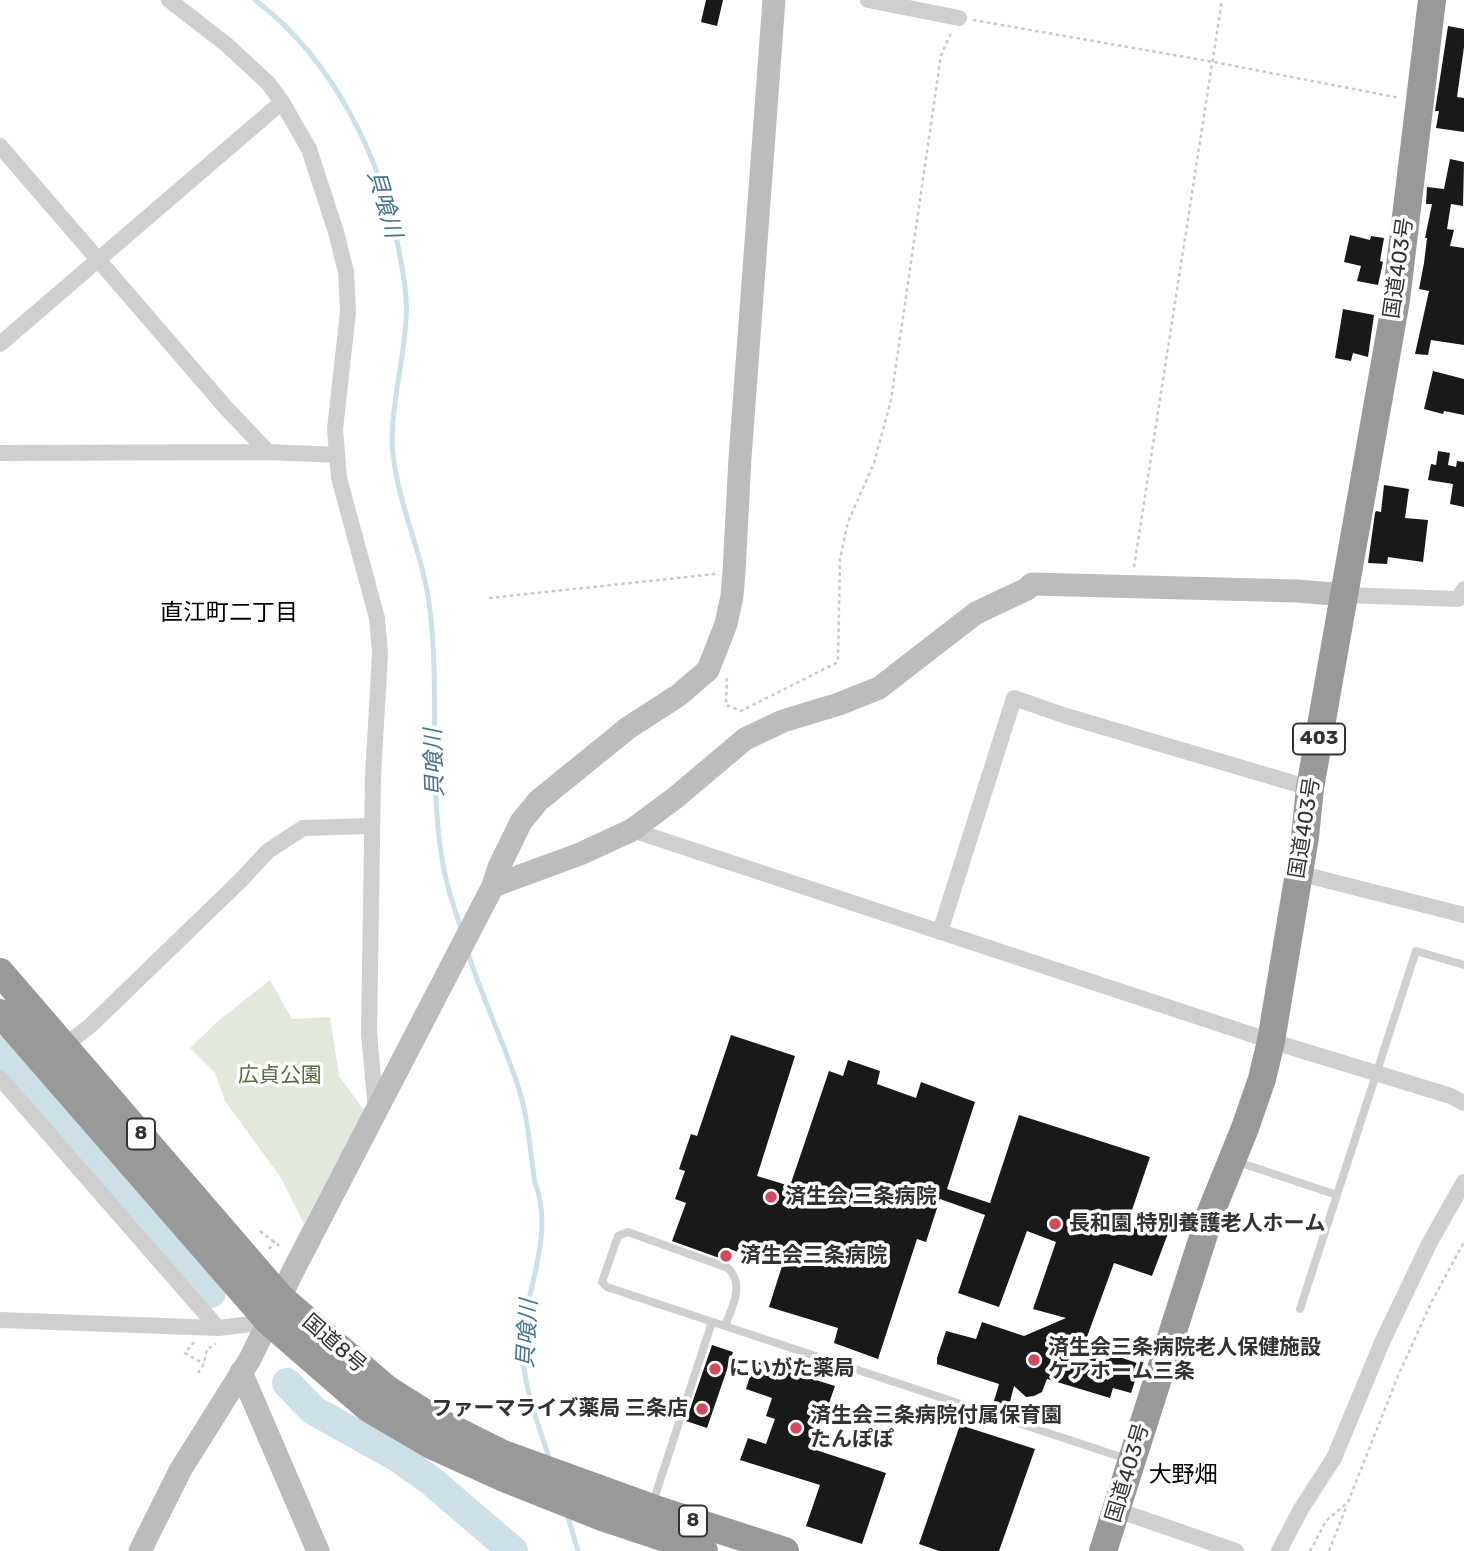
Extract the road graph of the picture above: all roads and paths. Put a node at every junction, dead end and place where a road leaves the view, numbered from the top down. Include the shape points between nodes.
1 (169, 0) edge
2 (774, 0) edge
3 (868, 0) edge
4 (1222, 0) edge
5 (1432, 0) edge
6 (959, 18) junction
7 (1214, 62) junction
8 (282, 102) junction
9 (1420, 102) junction
10 (0, 146) edge
11 (99, 260) junction
12 (0, 344) edge
13 (268, 452) junction
14 (0, 453) edge
15 (337, 455) junction
16 (734, 572) junction
17 (1131, 586) junction
18 (1345, 595) junction
19 (1462, 596) edge
20 (489, 598) dead end
21 (715, 652) junction
22 (1310, 788) junction
23 (372, 826) junction
24 (632, 830) junction
25 (1298, 873) junction
26 (491, 888) junction
27 (1464, 915) edge
28 (940, 932) junction
29 (1464, 965) edge
30 (0, 972) edge
31 (0, 1013) edge
32 (1271, 1041) junction
33 (64, 1046) junction
34 (1377, 1073) junction
35 (0, 1079) edge
36 (1464, 1103) edge
37 (376, 1113) junction
38 (1233, 1160) junction
39 (1464, 1182) edge
40 (1336, 1195) junction
41 (260, 1231) dead end
42 (1464, 1242) edge
43 (283, 1250) dead end
44 (1300, 1309) dead end
45 (275, 1310) junction
46 (0, 1320) edge
47 (712, 1322) junction
48 (725, 1326) junction
49 (218, 1328) junction
50 (207, 1349) dead end
51 (241, 1372) junction
52 (198, 1373) dead end
53 (1131, 1460) junction
54 (1348, 1502) junction
55 (602, 1503) junction
56 (652, 1508) junction
57 (1117, 1510) junction
58 (140, 1551) edge
59 (318, 1551) edge
60 (704, 1551) edge
61 (785, 1551) edge
62 (1103, 1551) edge
63 (1236, 1551) edge
64 (1279, 1551) edge
65 (1310, 1551) edge
66 (1329, 1551) edge

1 - 8 street via 227,45
2 - 16 street
3 - 6 street
4 - 7 path
5 - 9 highway, 国道403号 / 403
6 - 7 path
6 - 21 path via 941,55 891,400 874,463 848,522 840,559 838,662 741,711 726,705 727,664
7 - 9 path
7 - 17 path
8 - 11 street
8 - 15 street via 309,149 346,272 348,312 335,429
9 - 18 highway, 国道403号 / 403 via 1396,300
10 - 11 street
11 - 12 street
11 - 13 street
13 - 14 street
13 - 15 street
15 - 23 street via 339,478 377,618 380,653
16 - 20 path
16 - 21 street via 728,614
17 - 18 street
17 - 24 street via 1032,584 976,613 879,688 746,739
18 - 19 street
18 - 22 highway, 国道403号 / 403
21 - 26 street via 708,670 679,695 628,728 538,801 521,822
22 - 25 highway, 国道403号 / 403
22 - 28 street via 1014,698
23 - 33 street via 303,828 268,851 125,993
23 - 37 street via 369,1033
24 - 26 street
24 - 28 street
25 - 27 street
25 - 32 highway, 国道403号 / 403
26 - 37 street
28 - 32 street
29 - 34 lane via 1416,951
30 - 33 highway, 国道8号 / 8
31 - 45 highway, 国道8号 / 8
32 - 34 street
32 - 38 highway, 国道403号 / 403
33 - 45 highway, 国道8号 / 8
34 - 36 street
34 - 40 lane
35 - 49 street
37 - 45 street
38 - 40 lane
38 - 53 highway, 国道403号 / 403 via 1210,1212
39 - 64 street via 1382,1340 1334,1458
40 - 44 lane
41 - 43 path
42 - 54 path via 1431,1303
45 - 49 street
45 - 51 street
45 - 55 highway, 国道8号 / 8 via 504,1466
46 - 49 street
47 - 48 lane
47 - 48 lane via 607,1287 602,1282 618,1236 628,1232 728,1268 736,1275 738,1287
47 - 56 lane
48 - 53 lane
50 - 52 path
51 - 58 street via 181,1469
51 - 59 street
53 - 57 highway, 国道403号 / 403
54 - 65 path via 1326,1521
54 - 66 path
55 - 56 highway, 国道8号 / 8
55 - 60 highway, 国道8号 / 8
56 - 61 highway, 国道8号 / 8
57 - 62 highway, 国道403号 / 403
57 - 63 street

